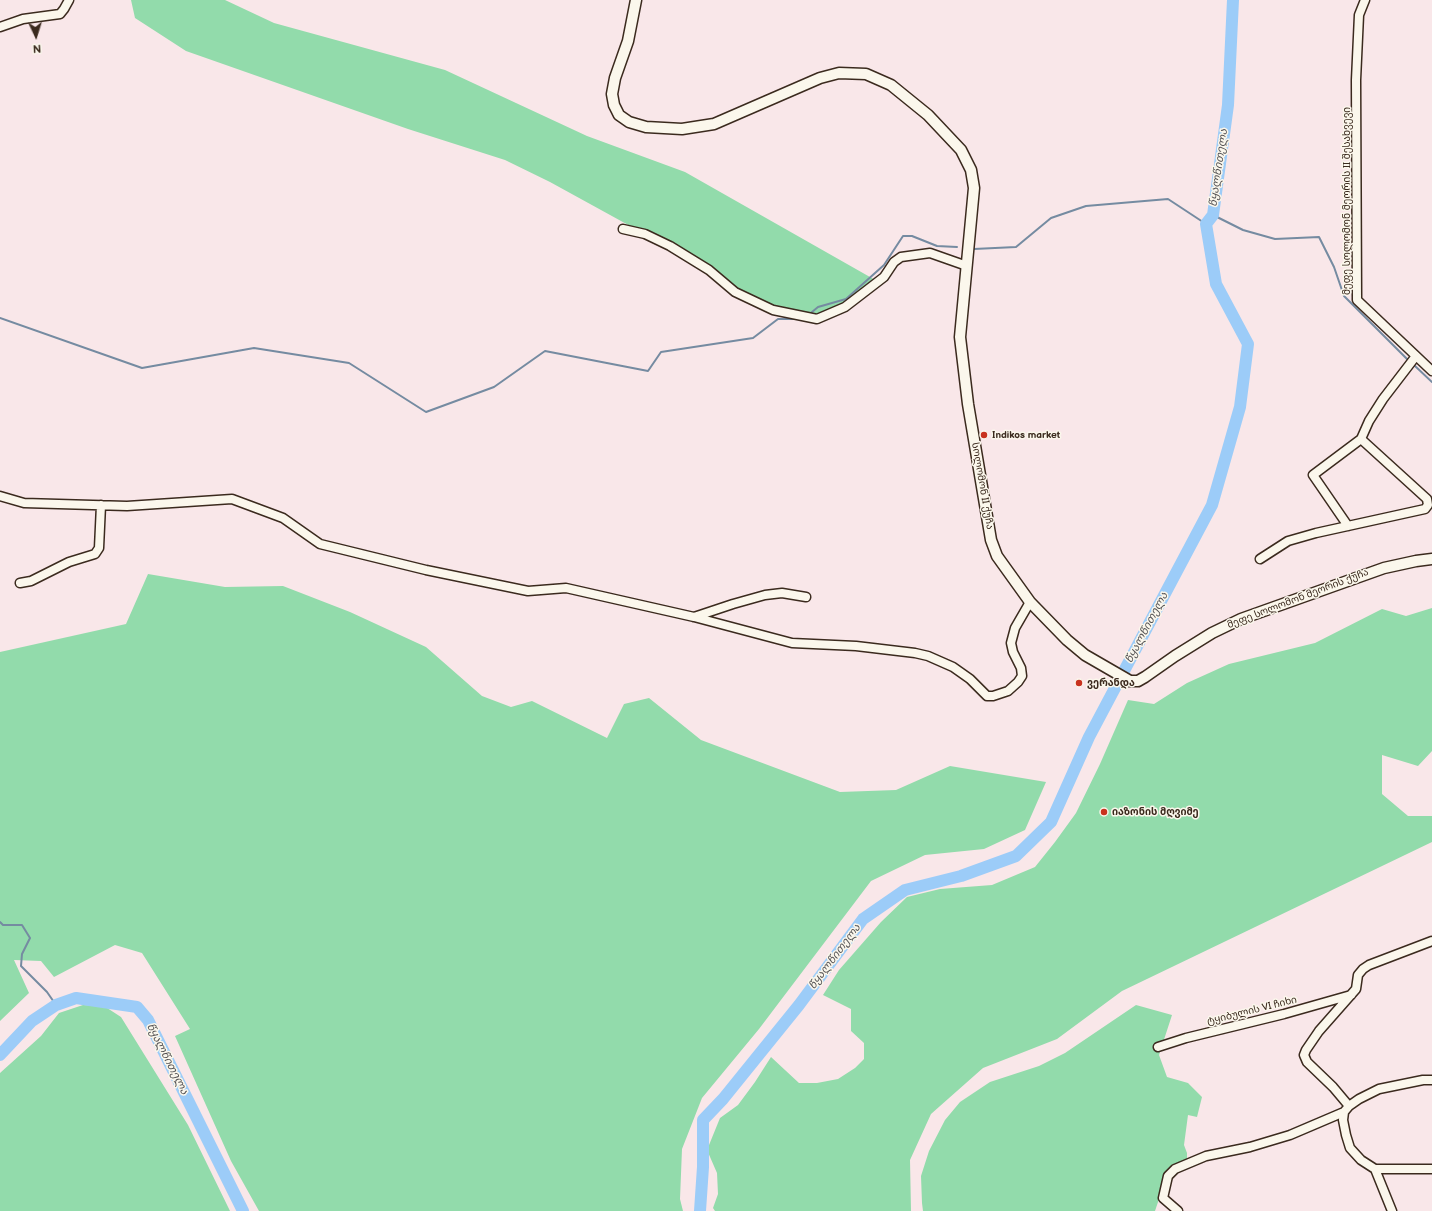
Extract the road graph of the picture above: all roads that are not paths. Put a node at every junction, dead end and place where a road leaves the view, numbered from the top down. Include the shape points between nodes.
1 (69, 0) edge
2 (636, 0) edge
3 (1365, 0) edge
4 (0, 27) edge
5 (623, 229) dead end
6 (966, 266) junction
7 (1416, 356) junction
8 (1432, 371) edge
9 (1361, 439) junction
10 (0, 496) edge
11 (101, 506) junction
12 (1348, 526) junction
13 (1260, 559) dead end
14 (1432, 559) edge
15 (20, 583) dead end
16 (806, 597) dead end
17 (1030, 602) junction
18 (694, 617) junction
19 (1130, 681) joint
20 (1432, 942) edge
21 (1351, 995) junction
22 (1158, 1046) dead end
23 (1432, 1080) edge
24 (1346, 1109) junction
25 (1376, 1169) junction
26 (1432, 1169) edge
27 (1178, 1211) edge
28 (1392, 1211) edge

1 - 4 street via 60,14 23,19
2 - 6 main road, სოლომონ II ქუჩა via 628,41 612,94 619,115 629,122 646,127 682,129 714,124 820,78 838,73 866,74 891,85 928,115 961,150 971,170 974,188
3 - 7 street, მეფე სოლომონ მეორის II შესახვევი via 1359,15 1356,80 1357,300
5 - 6 street via 645,234 670,246 709,270 735,292 773,310 817,319 844,306 884,277 894,262 901,257 930,252
6 - 17 main road, სოლომონ II ქუჩა via 960,338 968,404 991,540 997,556
7 - 8 street, მეფე სოლომონ მეორის II შესახვევი
7 - 9 street via 1383,399
9 - 12 street via 1313,475
9 - 12 street via 1427,499 1428,505 1425,509
10 - 11 street via 24,503
11 - 15 street via 99,548 95,554 69,562 31,582
11 - 18 street via 232,499 283,518 320,544 528,591 566,588
12 - 13 street via 1288,541
14 - 19 main road, მეფე სოლომონ მეორის ქუჩა via 1384,568 1241,619 1206,636 1142,680
16 - 18 street via 782,593 765,595
17 - 18 street via 1015,628 1011,643 1022,676 1008,691 992,696 987,696 962,673 928,656 864,647 792,643
17 - 19 main road, სოლომონ II ქუჩა via 1085,655
20 - 21 street via 1369,965 1358,975 1356,989
21 - 22 street, ტყიბულის VI ჩიხი
21 - 24 street via 1319,1031 1304,1055 1307,1062 1333,1087
23 - 24 street via 1379,1089
24 - 25 street via 1343,1120 1350,1148 1361,1160
24 - 27 street via 1290,1135 1206,1156 1175,1169 1168,1176 1163,1198
25 - 26 street
25 - 28 street

